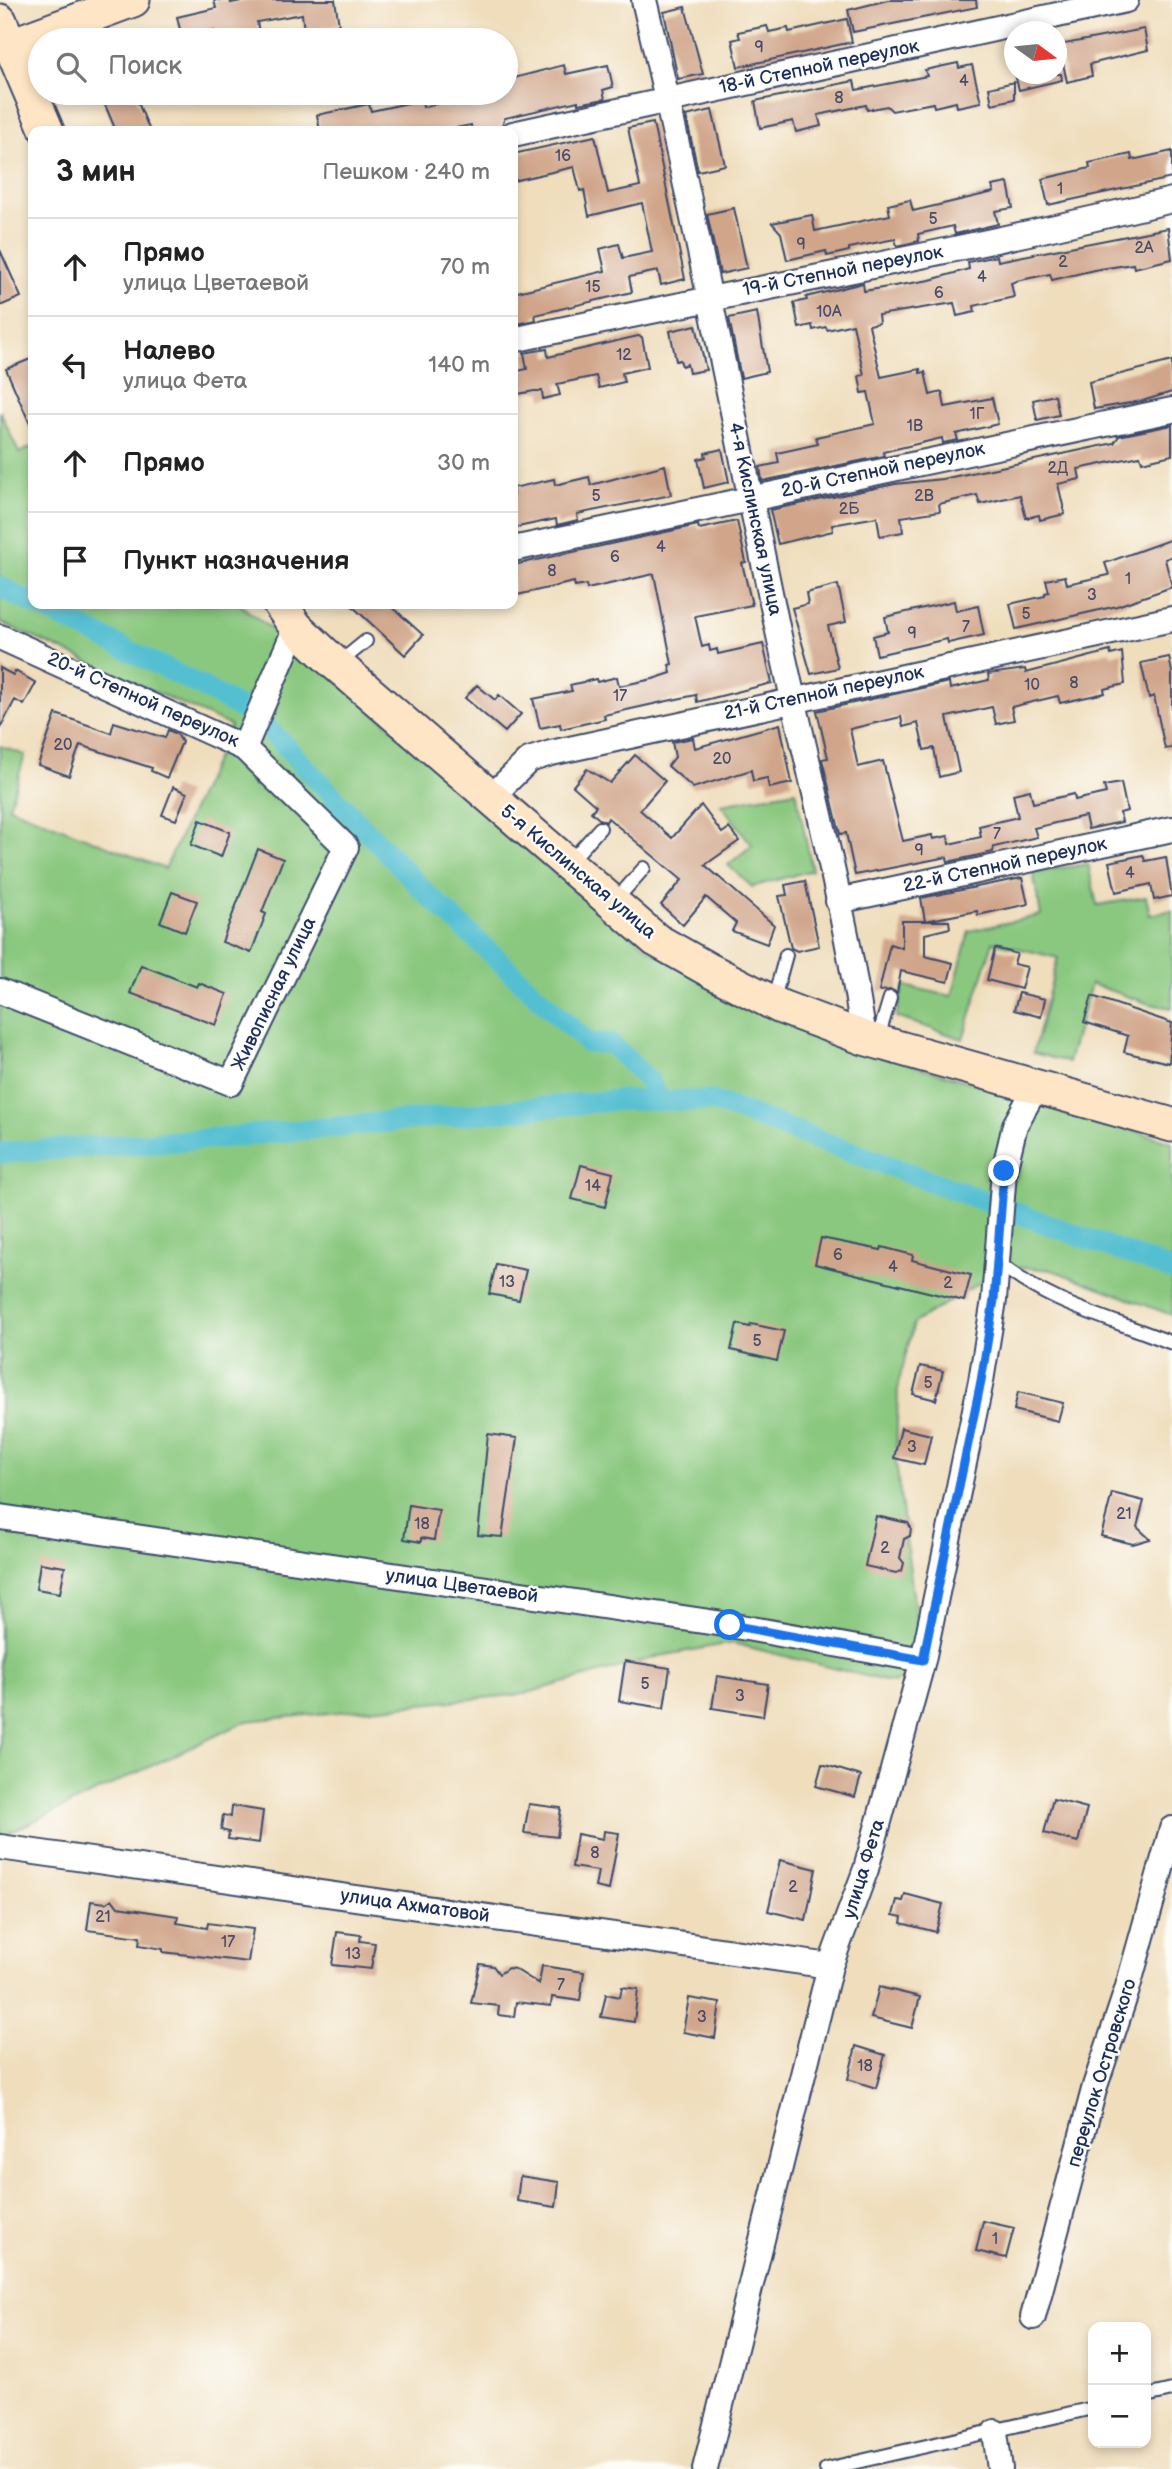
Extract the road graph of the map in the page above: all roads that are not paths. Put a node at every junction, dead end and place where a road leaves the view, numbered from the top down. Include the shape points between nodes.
1 (133, 0) edge
2 (645, 0) edge
3 (1126, 0) edge
4 (38, 28) edge
5 (28, 31) edge
6 (4, 38) edge
7 (28, 90) edge
8 (668, 100) junction
9 (35, 105) edge
10 (45, 126) edge
11 (518, 133) edge
12 (1172, 200) edge
13 (710, 297) junction
14 (518, 339) edge
15 (1172, 410) edge
16 (750, 498) junction
17 (518, 548) edge
18 (288, 615) edge
19 (1172, 619) edge
20 (0, 637) edge
21 (366, 641) dead end
22 (337, 665) junction
23 (793, 699) junction
24 (244, 748) junction
25 (490, 798) junction
26 (600, 828) dead end
27 (1172, 829) edge
28 (568, 864) junction
29 (644, 868) dead end
30 (838, 901) junction
31 (613, 903) junction
32 (786, 955) dead end
33 (0, 991) edge
34 (890, 998) dead end
35 (773, 1003) junction
36 (870, 1040) junction
37 (1036, 1087) junction
38 (1172, 1125) edge
39 (998, 1262) junction
40 (1172, 1343) edge
41 (0, 1517) edge
42 (923, 1660) junction
43 (1172, 1829) edge
44 (0, 1847) edge
45 (830, 1966) junction
46 (1033, 2317) dead end
47 (1172, 2390) edge
48 (1151, 2395) edge
49 (1088, 2409) edge
50 (995, 2432) junction
51 (705, 2469) edge
52 (827, 2469) edge
53 (1000, 2469) edge

1 - 4 street
2 - 8 street, 4-я Кислинская улица
3 - 8 street, 18-й Степной переулок
5 - 6 street
6 - 7 street
8 - 11 street, 18-й Степной переулок
8 - 13 street, 4-я Кислинская улица
9 - 10 street
12 - 13 street, 19-й Степной переулок via 839,274
13 - 14 street, 19-й Степной переулок
13 - 16 street, 4-я Кислинская улица
15 - 16 street, 20-й Степной переулок
16 - 17 street, 20-й Степной переулок
16 - 23 street, 4-я Кислинская улица
18 - 22 street, 5-я Кислинская улица
18 - 24 street, 20-й Степной переулок
19 - 23 street, 21-й Степной переулок
20 - 24 street, 20-й Степной переулок
21 - 22 lane
22 - 25 street, 5-я Кислинская улица
23 - 25 street, 21-й Степной переулок via 529,760
23 - 30 street, 4-я Кислинская улица
24 - 33 street, Живописная улица via 346,847 231,1083
25 - 28 street, 5-я Кислинская улица
26 - 28 lane
27 - 30 street, 22-й Степной переулок
28 - 31 street, 5-я Кислинская улица
29 - 31 lane
30 - 36 street, 4-я Кислинская улица
31 - 35 street, 5-я Кислинская улица via 700,965
32 - 35 lane
34 - 36 lane
35 - 36 street, 5-я Кислинская улица
36 - 37 street, 5-я Кислинская улица
37 - 38 street, 5-я Кислинская улица
37 - 39 street, улица Фета via 1015,1125 1004,1171
39 - 40 lane via 1046,1294
39 - 42 street, улица Фета via 981,1381
41 - 42 street, улица Цветаевой via 730,1625
42 - 45 street, улица Фета via 866,1869
43 - 46 street, переулок Островского via 1095,2086
44 - 45 street, улица Ахматовой
45 - 51 street, улица Фета
47 - 48 lane
49 - 50 lane
50 - 52 lane
50 - 53 street

